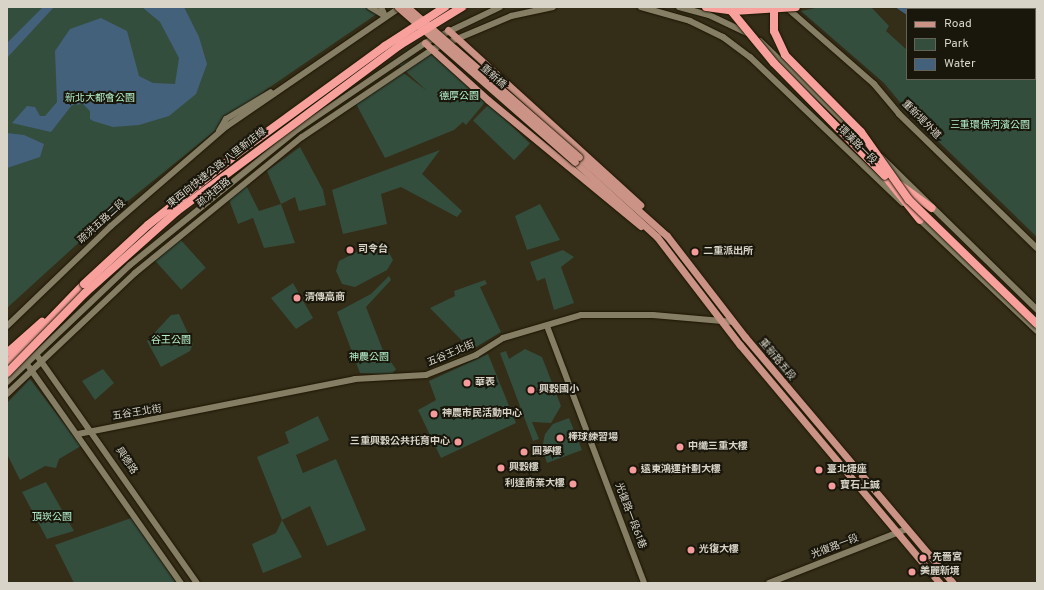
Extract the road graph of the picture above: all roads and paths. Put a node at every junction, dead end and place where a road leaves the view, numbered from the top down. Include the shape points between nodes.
1 (370, 7) edge
2 (381, 7) edge
3 (399, 7) edge
4 (407, 7) edge
5 (445, 7) edge
6 (462, 7) edge
7 (500, 7) edge
8 (553, 7) edge
9 (642, 7) edge
10 (679, 7) edge
11 (706, 7) edge
12 (728, 7) edge
13 (732, 7) edge
14 (774, 7) edge
15 (779, 7) edge
16 (790, 8) edge
17 (385, 16) junction
18 (448, 30) junction
19 (456, 37) junction
20 (426, 43) junction
21 (433, 49) junction
22 (577, 159) junction
23 (886, 175) junction
24 (932, 208) junction
25 (920, 220) junction
26 (655, 224) junction
27 (657, 237) junction
28 (1037, 248) edge
29 (84, 284) junction
30 (1037, 310) edge
31 (1037, 319) edge
32 (734, 322) junction
33 (722, 323) junction
34 (1037, 324) edge
35 (7, 326) edge
36 (547, 326) junction
37 (1037, 331) edge
38 (36, 353) junction
39 (7, 354) edge
40 (40, 360) junction
41 (26, 363) junction
42 (7, 364) edge
43 (30, 369) junction
44 (7, 374) edge
45 (7, 382) edge
46 (7, 394) edge
47 (93, 431) junction
48 (78, 434) junction
49 (907, 529) junction
50 (896, 533) junction
51 (181, 583) edge
52 (197, 583) edge
53 (644, 583) edge
54 (769, 583) edge
55 (940, 583) edge
56 (953, 583) edge

1 - 17 street
2 - 17 street
3 - 17 street
3 - 22 main road, 重新橋, bridge
4 - 22 main road, 重新橋, bridge
5 - 29 highway, 東西向快速公路 八里新店線, bridge via 366,59 237,154 148,225
6 - 44 highway, 東西向快速公路 八里新店線, bridge via 400,45 182,207 85,293
7 - 18 street
8 - 19 street via 521,12
9 - 25 street, 環漢路一段 via 690,21 723,37 750,57
10 - 24 street, 環漢路一段 via 736,26 760,41 844,126 895,168
11 - 16 highway, bridge via 734,11
12 - 23 highway, bridge via 774,63
13 - 23 highway, bridge via 799,86
14 - 34 highway, bridge via 774,32 785,55 861,132 909,200
15 - 16 street
15 - 31 highway, bridge via 776,26 785,52 863,130 914,203
16 - 28 street, 重新堤外道 via 874,84 899,114
17 - 35 street, 疏洪五路二段 via 285,85 215,138 111,226
18 - 19 main road
18 - 20 street, 疏洪西路
19 - 21 street, 疏洪西路
19 - 26 main road via 631,194
20 - 21 main road
20 - 38 street, 疏洪西路 via 298,129 241,173 130,265
21 - 27 main road via 608,202
21 - 40 street, 疏洪西路 via 302,138 245,181 135,272
22 - 26 main road, 重新路五段
22 - 27 main road, 重新路五段
23 - 24 highway
23 - 25 highway
24 - 30 street, 環漢路一段
25 - 37 street, 環漢路一段
26 - 32 main road, 重新路五段 via 685,257
27 - 33 main road, 重新路五段
29 - 39 highway
29 - 42 highway, 東西向快速公路 八里新店線
32 - 33 street, 五谷王北街
32 - 49 main road, 重新路五段
33 - 36 street, 五谷王北街 via 599,313
33 - 50 main road, 重新路五段
36 - 47 street, 五谷王北街 via 503,338 476,355 426,375 355,379
36 - 53 street, 光復路一段61巷
38 - 40 street, 興德路
38 - 41 street, 疏洪西路
40 - 43 street, 疏洪西路
40 - 47 street, 興德路
41 - 43 street
41 - 45 street, 疏洪西路
43 - 46 street, 疏洪西路
43 - 48 street
47 - 48 street, 五谷王北街
47 - 52 street, 興德路
48 - 51 street
49 - 50 street, 光復路一段
49 - 56 main road, 重新路五段
50 - 54 street, 光復路一段
50 - 55 main road, 重新路五段

